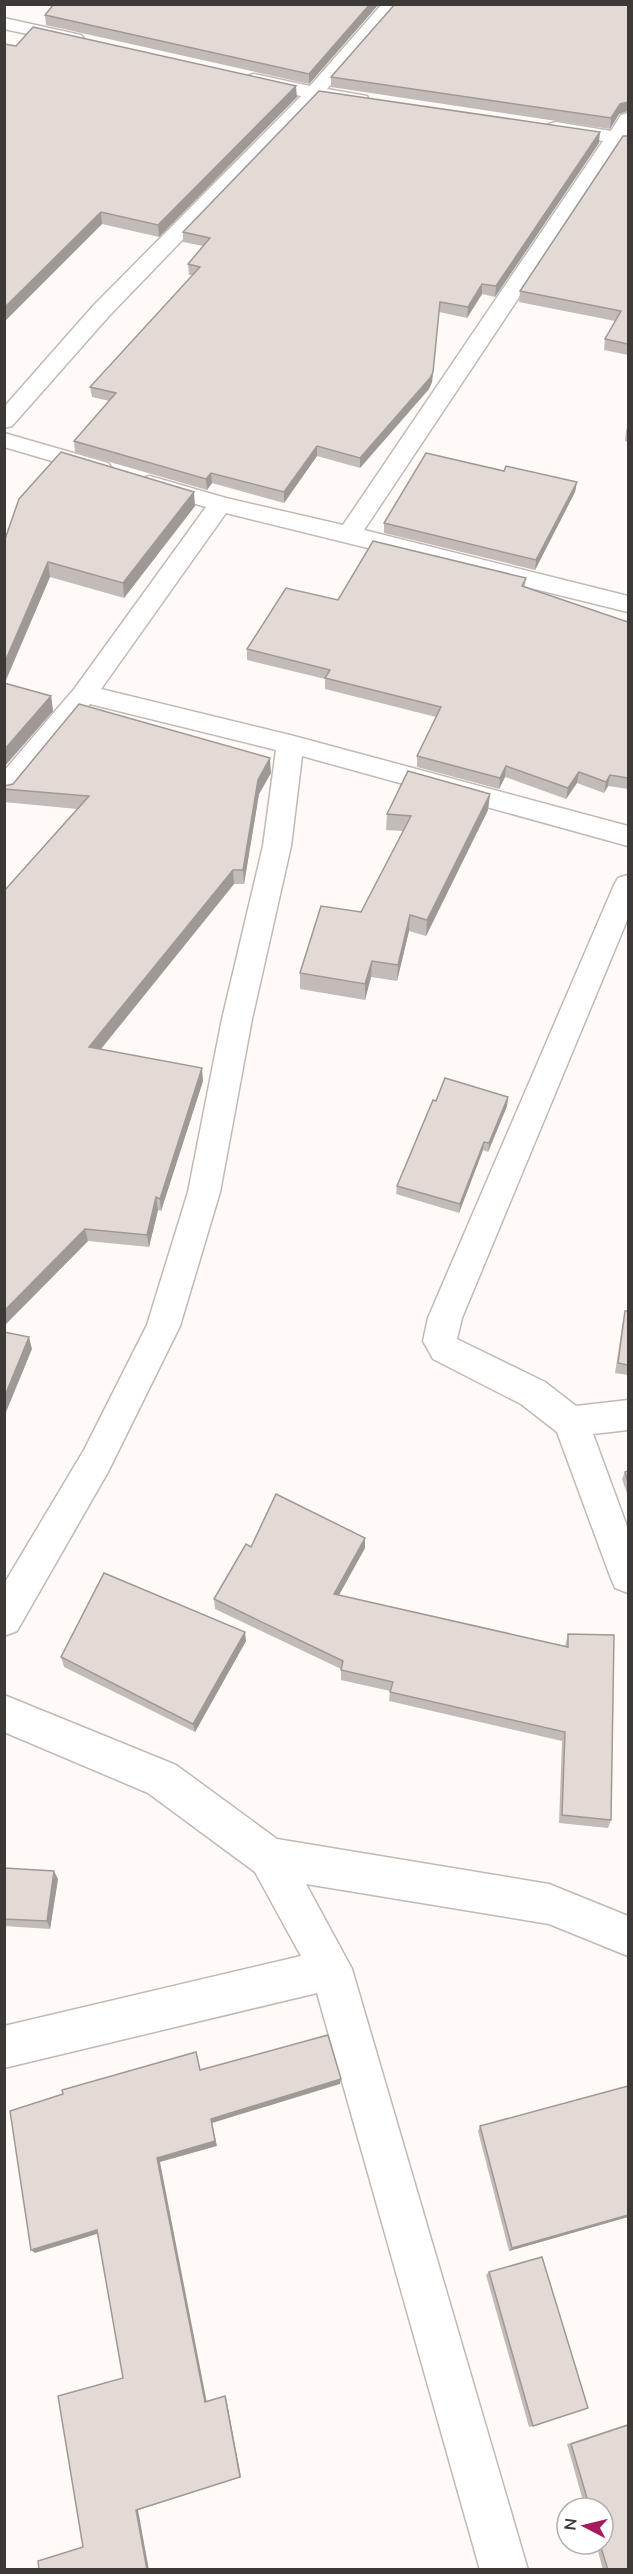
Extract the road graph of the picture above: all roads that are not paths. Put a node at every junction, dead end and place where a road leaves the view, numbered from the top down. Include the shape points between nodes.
1 (392, 4) edge
2 (4, 23) edge
3 (96, 44) edge
4 (233, 75) edge
5 (314, 93) junction
6 (384, 103) edge
7 (535, 125) edge
8 (625, 131) edge
9 (4, 421) edge
10 (4, 440) edge
11 (220, 504) junction
12 (350, 534) junction
13 (628, 604) edge
14 (84, 694) junction
15 (290, 744) junction
16 (4, 790) edge
17 (628, 836) edge
18 (628, 885) edge
19 (628, 1415) edge
20 (571, 1422) junction
21 (628, 1576) edge
22 (4, 1619) edge
23 (4, 1713) edge
24 (269, 1858) junction
25 (628, 1936) edge
26 (331, 1968) junction
27 (4, 2047) edge
28 (504, 2570) edge

1 - 5 street
2 - 3 street
4 - 5 street
5 - 6 street
5 - 9 street via 101,311
7 - 8 street
8 - 12 street
10 - 11 street
11 - 12 street
11 - 14 street
12 - 13 street
14 - 15 street
14 - 16 street
15 - 17 street
15 - 22 street via 277,846 237,1019 204,1192 162,1326 96,1461
18 - 20 street via 440,1341 446,1349 533,1393
19 - 20 street
20 - 21 street
23 - 24 street via 162,1779
24 - 25 street via 549,1904
24 - 26 street
26 - 27 street
26 - 28 street

